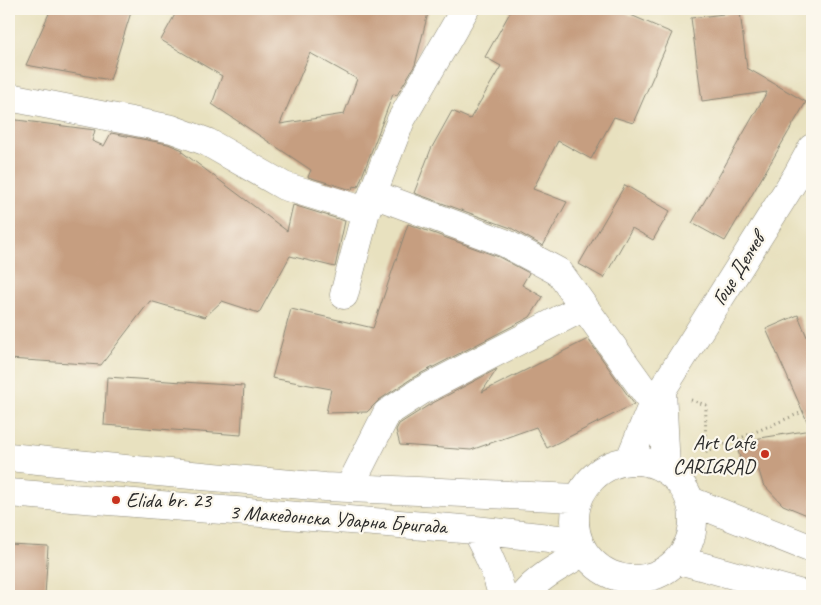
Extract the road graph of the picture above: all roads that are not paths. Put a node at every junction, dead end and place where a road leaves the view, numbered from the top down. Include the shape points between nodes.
1 (464, 9) edge
2 (9, 97) edge
3 (812, 148) edge
4 (369, 203) junction
5 (344, 295) dead end
6 (584, 307) junction
7 (658, 396) junction
8 (9, 457) edge
9 (629, 460) junction
10 (666, 469) junction
11 (349, 488) junction
12 (9, 494) edge
13 (577, 498) junction
14 (692, 501) junction
15 (475, 530) junction
16 (812, 549) edge
17 (588, 554) junction
18 (679, 560) junction
19 (502, 596) edge
20 (523, 596) edge
21 (534, 596) edge
22 (809, 596) edge

1 - 4 street via 401,120
2 - 4 street via 172,129 207,142 284,186
3 - 7 street, Гоце Делчев
4 - 5 street
4 - 6 street via 505,243 559,272
6 - 7 street
6 - 11 street via 421,391 388,413
7 - 9 street, Гоце Делчев
7 - 10 street
8 - 11 street, 3 Македонска Ударна Бригада
9 - 10 street, 3 Македонска Ударна Бригада via 648,462
9 - 13 street, 3 Македонска Ударна Бригада via 603,469
10 - 14 street, 3 Македонска Ударна Бригада via 681,482
11 - 13 street, 3 Македонска Ударна Бригада
12 - 15 street, 3 Македонска Ударна Бригада
13 - 17 street via 575,520
14 - 16 street
14 - 18 street, 3 Македонска Ударна Бригада via 692,535
15 - 17 street, 3 Македонска Ударна Бригада
15 - 19 street via 493,564
17 - 18 street, 3 Македонска Ударна Бригада via 628,579 656,576
17 - 20 street via 549,572
17 - 21 street
18 - 22 street

